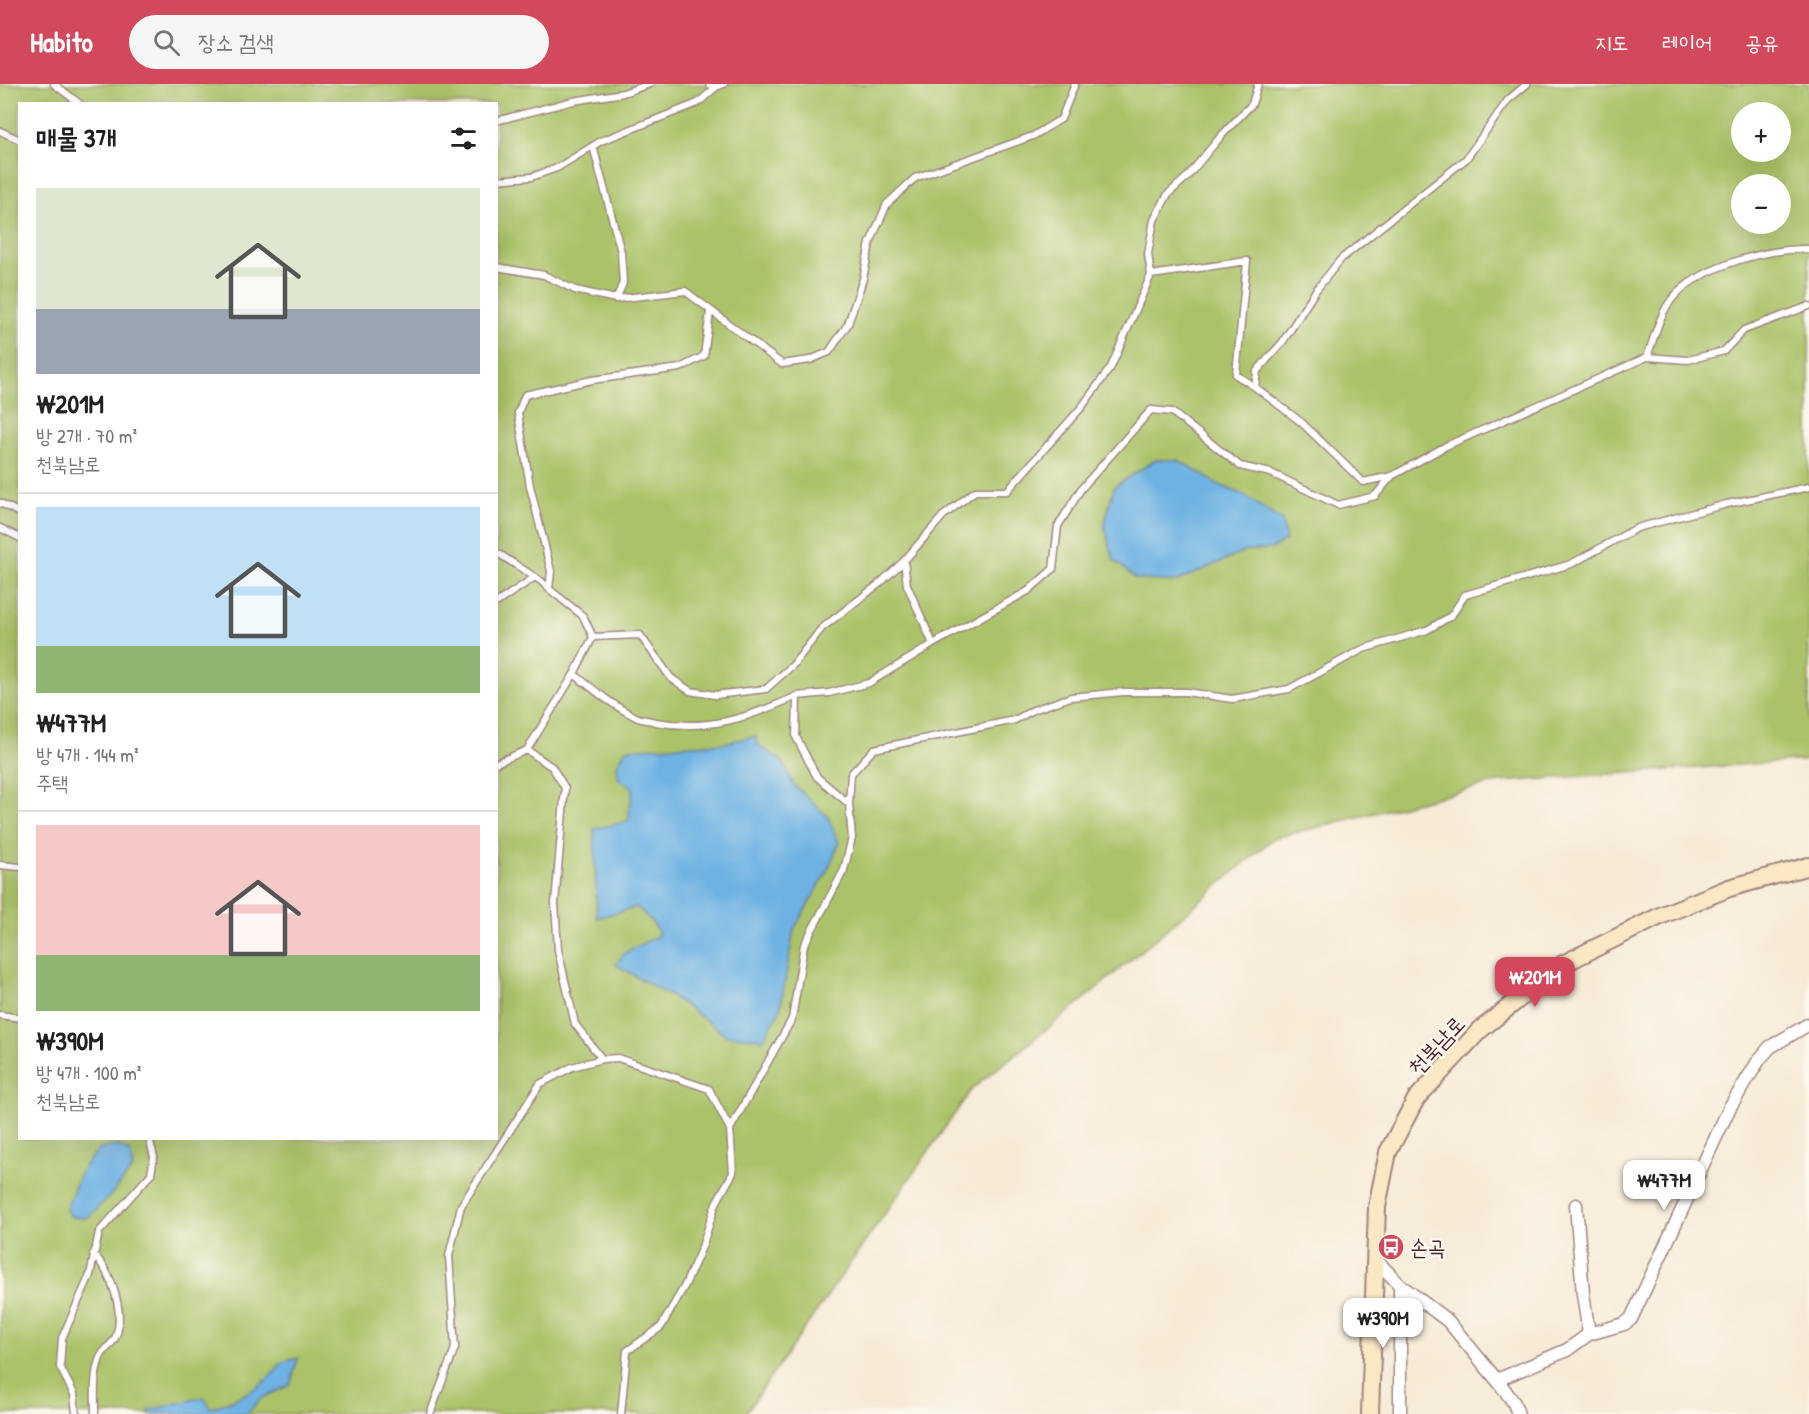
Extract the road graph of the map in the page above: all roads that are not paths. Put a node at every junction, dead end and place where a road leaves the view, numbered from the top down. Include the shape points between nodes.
1 (54, 84) edge
2 (650, 84) edge
3 (724, 84) edge
4 (1075, 84) edge
5 (1258, 84) edge
6 (1527, 84) edge
7 (712, 86) edge
8 (77, 102) edge
9 (498, 120) edge
10 (0, 131) edge
11 (18, 139) edge
12 (593, 146) junction
13 (498, 180) edge
14 (1809, 249) edge
15 (498, 267) edge
16 (1151, 275) junction
17 (616, 299) junction
18 (1809, 306) edge
19 (710, 312) junction
20 (1647, 357) junction
21 (1256, 387) junction
22 (1392, 476) junction
23 (1809, 487) edge
24 (0, 503) edge
25 (18, 512) edge
26 (0, 528) edge
27 (18, 537) edge
28 (498, 553) edge
29 (904, 561) junction
30 (535, 576) junction
31 (549, 589) junction
32 (498, 602) edge
33 (593, 638) junction
34 (933, 644) junction
35 (574, 674) junction
36 (797, 696) junction
37 (527, 750) junction
38 (498, 762) edge
39 (849, 804) junction
40 (0, 865) edge
41 (1809, 866) edge
42 (18, 867) edge
43 (0, 1015) edge
44 (18, 1018) edge
45 (1809, 1024) edge
46 (602, 1059) junction
47 (730, 1129) junction
48 (150, 1140) edge
49 (1576, 1205) dead end
50 (93, 1254) junction
51 (1375, 1259) junction
52 (1400, 1285) junction
53 (1589, 1334) junction
54 (1497, 1380) junction
55 (76, 1414) edge
56 (95, 1414) edge
57 (430, 1414) edge
58 (621, 1414) edge
59 (1370, 1414) edge
60 (1400, 1414) edge
61 (1518, 1414) edge

1 - 8 lane
2 - 9 lane
3 - 7 lane
4 - 19 lane via 1061,119 1033,136 915,178 887,204 870,243 848,324 829,352 810,360 782,364
5 - 16 lane via 1252,105 1168,194 1154,220 1148,254
6 - 21 lane via 1508,100 1466,159 1341,259 1282,343 1257,371
7 - 12 lane via 698,103
10 - 11 lane
12 - 13 lane via 556,168
12 - 17 lane via 621,252 623,283
14 - 20 lane via 1765,253 1715,269 1685,286 1667,305
15 - 17 lane via 544,275 575,290
16 - 21 lane via 1247,261 1236,375
16 - 29 lane via 1111,367 1081,408 1007,491 975,491 943,516
17 - 19 lane via 685,291
18 - 20 lane via 1744,330 1724,351 1688,360
19 - 31 lane via 704,356 680,368 592,380 525,395 518,413 530,486 551,571
20 - 22 lane via 1446,446
21 - 22 lane via 1301,422 1363,482
22 - 34 lane via 1375,496 1338,505 1271,473 1240,466 1172,412 1151,410 1081,489 1058,526 1053,569 1028,591
23 - 39 lane via 1637,528 1571,564 1465,596 1451,616 1427,630 1363,649 1289,689 1232,699 1186,692 1071,697 1015,720 874,749 851,774
24 - 25 lane
26 - 27 lane
28 - 30 lane
29 - 33 lane via 822,628 793,665 766,688 715,695 690,691 671,678 640,635
29 - 34 lane via 907,585
30 - 31 lane
30 - 32 lane
31 - 33 lane via 583,616
33 - 35 lane
34 - 36 lane via 869,683
35 - 36 lane via 636,718 668,724 718,725 765,711
35 - 37 lane
36 - 39 lane via 796,737 817,777
37 - 38 lane
37 - 46 lane via 552,767 565,788 555,903 558,950 575,1024
39 - 47 lane via 852,838 847,859 804,945 792,1019
40 - 42 lane
41 - 51 main road, 천북남로 via 1729,888 1660,916 1563,964 1480,1030 1416,1099 1388,1152 1377,1207
43 - 44 lane
45 - 53 street via 1770,1047 1730,1107 1632,1319
46 - 47 lane via 618,1058 709,1089
46 - 57 lane via 572,1067 540,1084 461,1206 449,1256 455,1348
47 - 58 lane via 733,1173 716,1203 685,1285 661,1327 627,1351
48 - 50 lane via 154,1157 151,1174 99,1232
49 - 53 street
50 - 55 lane via 90,1275 62,1338 60,1367 74,1394
50 - 56 lane via 105,1265 118,1303 116,1336 100,1357 94,1384
51 - 52 street
51 - 59 main road, 천북남로
52 - 54 street via 1448,1321
52 - 60 street
53 - 54 street via 1567,1350
54 - 61 street

